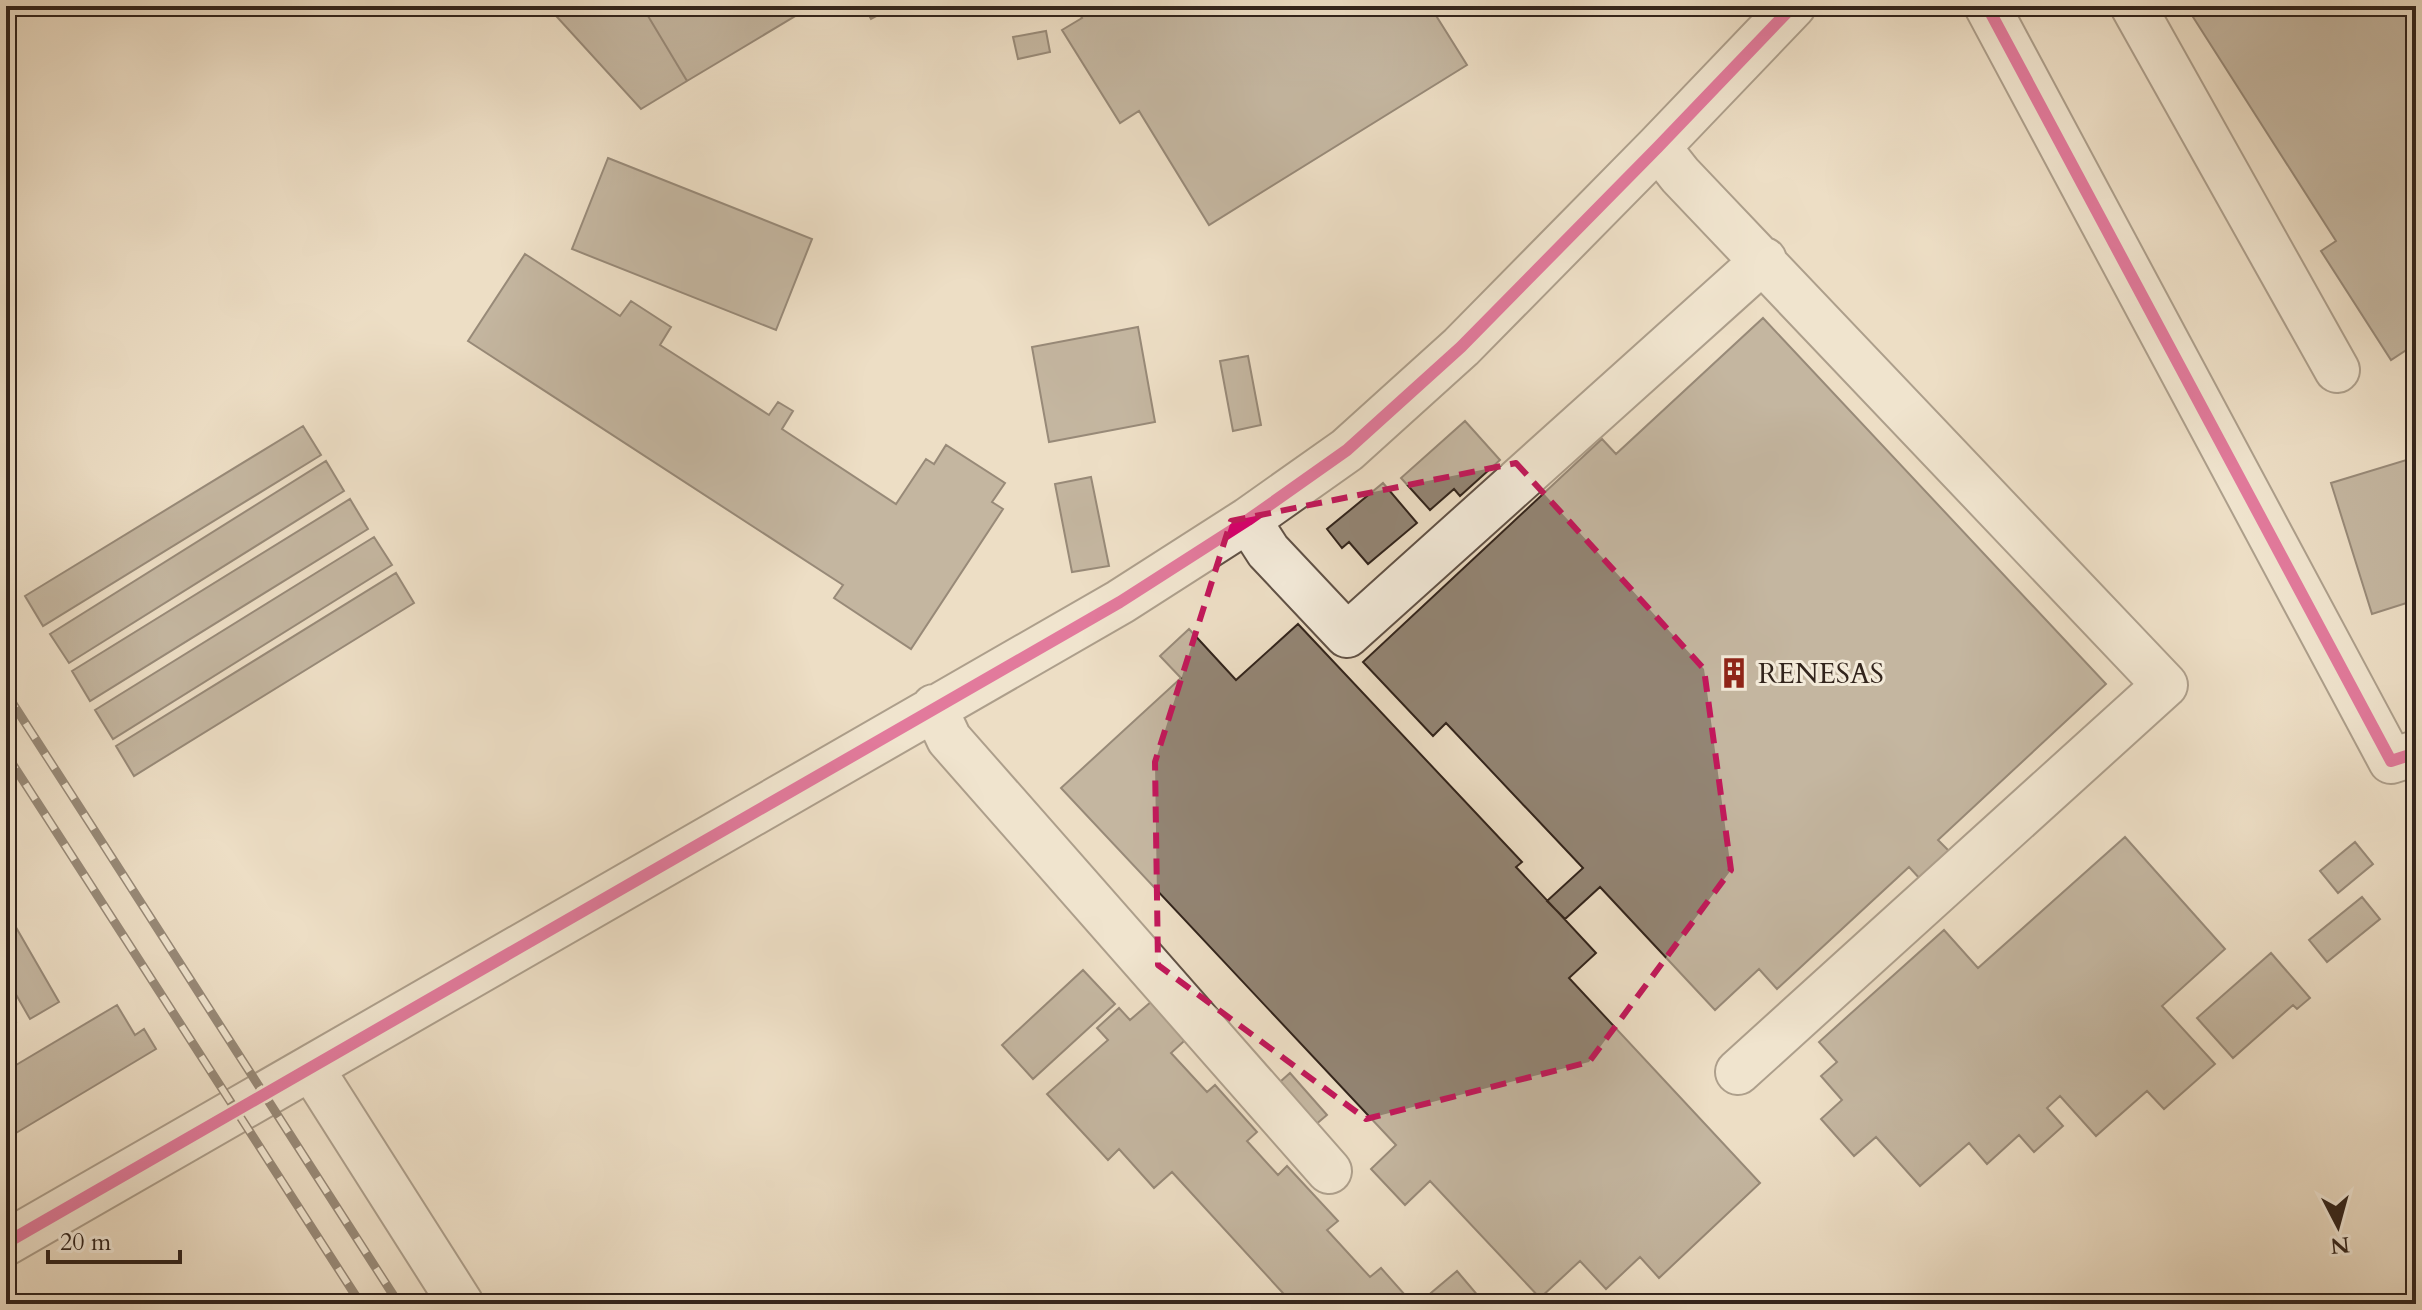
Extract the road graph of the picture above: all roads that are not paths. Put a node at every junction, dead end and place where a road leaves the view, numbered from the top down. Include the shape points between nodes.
1 (1793, 6) edge
2 (1987, 6) edge
3 (2133, 6) edge
4 (1658, 147) junction
5 (1764, 260) junction
6 (2337, 370) dead end
7 (1248, 520) junction
8 (934, 707) junction
9 (2416, 753) edge
10 (311, 1068) junction
11 (1738, 1072) dead end
12 (1329, 1171) dead end
13 (6, 1243) edge
14 (461, 1304) edge

1 - 4 street
2 - 9 street via 2391,761
3 - 6 street
4 - 5 street
4 - 7 street via 1461,347 1347,450
5 - 7 street via 1347,635 1268,551
5 - 11 street via 2165,685
7 - 8 street via 1120,602
8 - 10 street
8 - 12 street via 949,739
10 - 13 street
10 - 14 street

